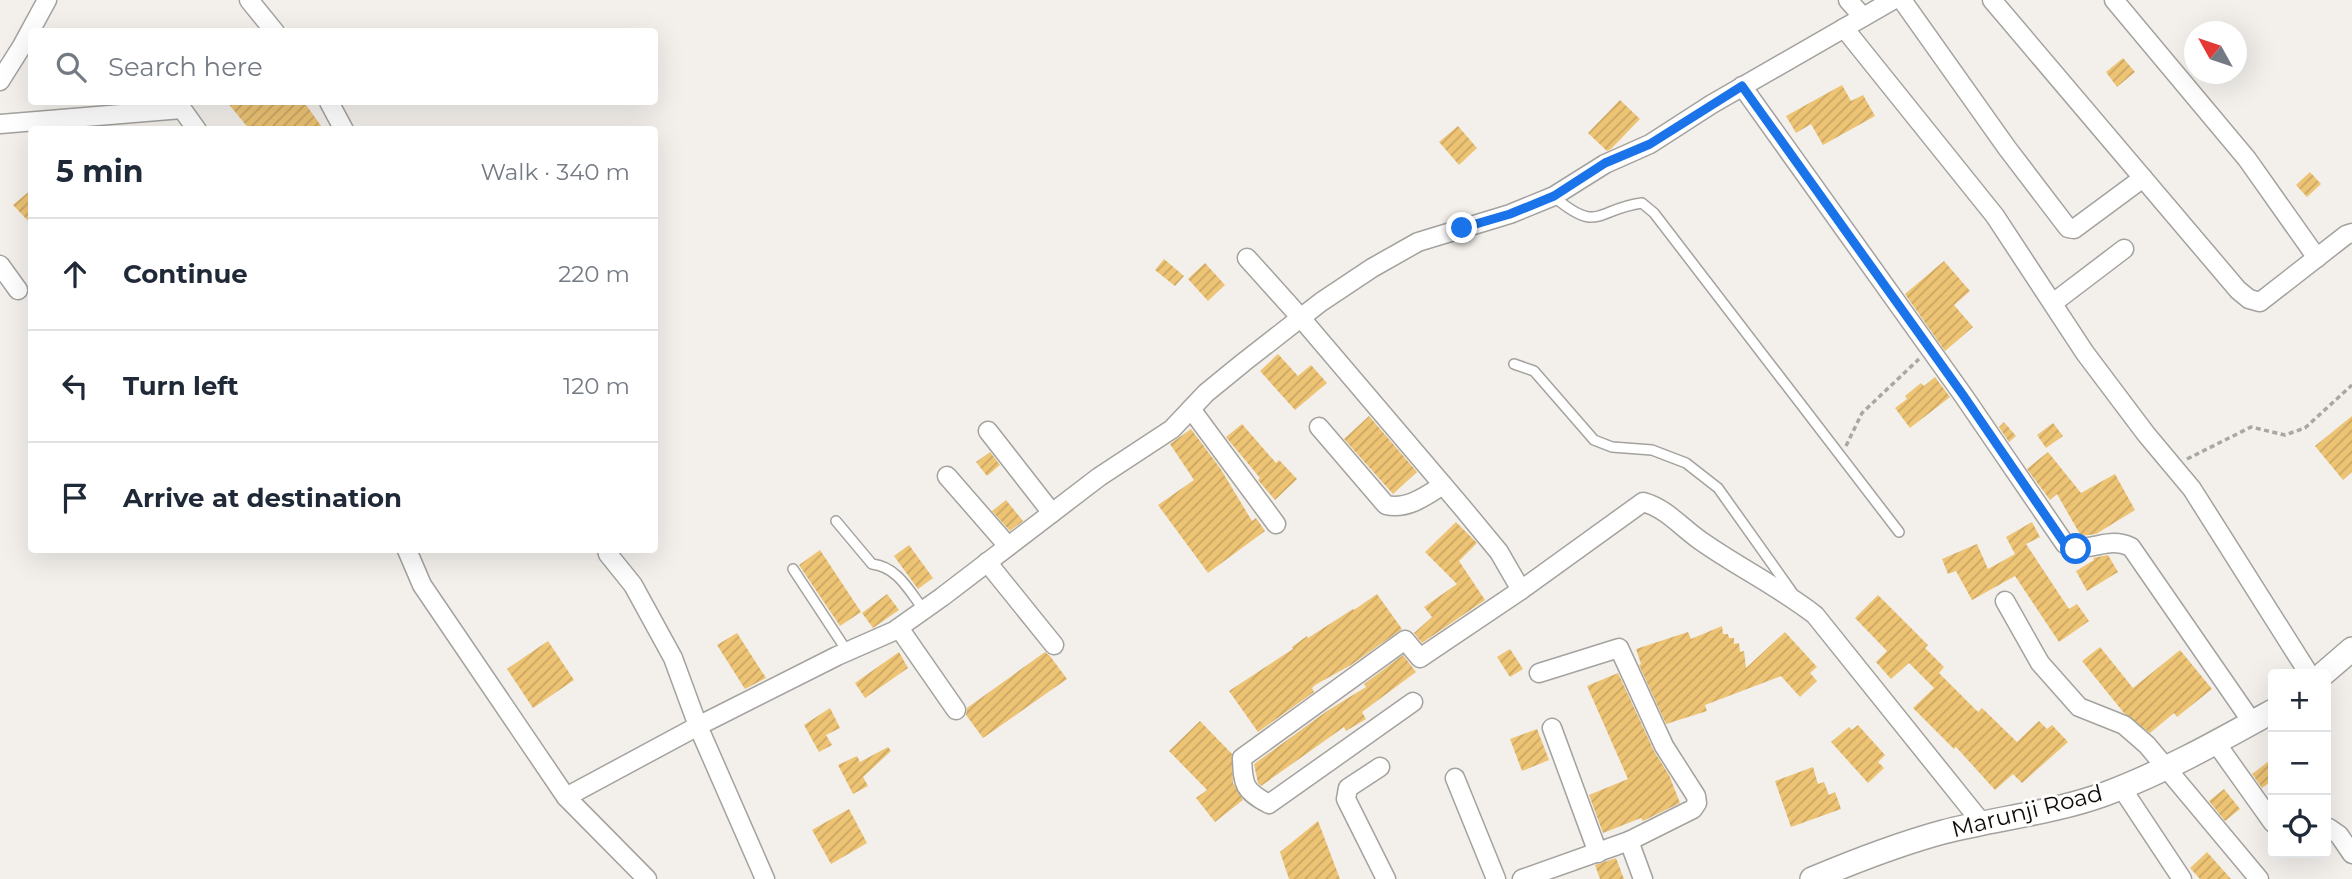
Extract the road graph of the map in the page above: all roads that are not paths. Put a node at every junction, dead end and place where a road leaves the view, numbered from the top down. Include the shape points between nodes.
1 (47, 0) edge
2 (249, 0) edge
3 (1848, 0) edge
4 (1894, 0) edge
5 (1902, 0) edge
6 (1992, 0) edge
7 (2114, 0) edge
8 (1863, 17) junction
9 (1844, 27) junction
10 (32, 28) edge
11 (272, 28) edge
12 (28, 35) edge
13 (0, 81) edge
14 (1742, 86) junction
15 (330, 105) edge
16 (0, 124) edge
17 (194, 126) edge
18 (342, 126) edge
19 (2143, 178) junction
20 (1553, 196) junction
21 (2352, 233) edge
22 (2124, 249) dead end
23 (1247, 258) dead end
24 (2317, 258) junction
25 (0, 265) edge
26 (18, 290) dead end
27 (2053, 303) junction
28 (1301, 317) junction
29 (1514, 364) dead end
30 (1191, 409) junction
31 (1319, 427) dead end
32 (988, 431) dead end
33 (947, 476) dead end
34 (1443, 485) junction
35 (1052, 513) junction
36 (836, 521) dead end
37 (1276, 524) dead end
38 (1899, 532) dead end
39 (1008, 546) junction
40 (408, 553) edge
41 (608, 553) edge
42 (987, 562) junction
43 (793, 569) dead end
44 (1521, 590) junction
45 (2005, 601) dead end
46 (1799, 602) junction
47 (924, 610) junction
48 (899, 628) junction
49 (1054, 645) dead end
50 (2352, 649) edge
51 (848, 652) junction
52 (2306, 669) edge
53 (2329, 669) edge
54 (1539, 673) dead end
55 (1413, 702) dead end
56 (956, 710) dead end
57 (2268, 714) edge
58 (2252, 722) junction
59 (698, 726) junction
60 (1552, 728) dead end
61 (2216, 743) junction
62 (1380, 767) dead end
63 (2165, 767) junction
64 (1455, 778) dead end
65 (2121, 787) junction
66 (566, 797) junction
67 (2268, 816) edge
68 (1982, 823) junction
69 (2331, 829) edge
70 (1629, 841) junction
71 (1598, 853) junction
72 (2352, 854) edge
73 (647, 879) edge
74 (765, 879) edge
75 (1386, 879) edge
76 (1496, 879) edge
77 (1522, 879) edge
78 (1643, 879) edge
79 (1812, 879) edge
80 (2182, 879) edge
81 (2259, 879) edge

1 - 10 street
2 - 11 street
3 - 8 street
4 - 8 street
5 - 19 street via 2068,228 2082,224
6 - 19 street
7 - 24 street via 2247,159
8 - 9 street
9 - 14 street
9 - 27 street via 1995,216
12 - 13 street
14 - 20 street via 1650,144 1605,163
14 - 58 street via 2065,544 2076,549 2120,542 2131,547
15 - 18 street
16 - 17 street via 182,109
19 - 24 street via 2249,299 2260,302
20 - 28 street via 1418,242
20 - 38 lane via 1585,218 1642,203 1654,213
21 - 24 street
22 - 27 street
23 - 28 street
25 - 26 street
27 - 52 street via 2085,353 2192,489
28 - 30 street
28 - 34 street
29 - 46 lane via 1534,371 1594,440 1612,447 1652,450 1686,463 1717,488
30 - 35 street via 1172,429
30 - 37 street
31 - 34 street via 1386,505 1409,504
32 - 35 street
33 - 39 street
34 - 44 street via 1499,552
35 - 39 street
36 - 47 lane via 872,564 893,570
39 - 42 street
40 - 66 street via 422,585
41 - 59 street via 633,585 673,658
42 - 47 street
42 - 49 street
43 - 51 lane
44 - 46 street via 1643,502 1656,505 1700,541
44 - 55 street via 1420,658 1405,640 1242,758 1243,782 1255,797 1269,804
45 - 63 street via 2040,663 2080,707 2124,725
46 - 68 street via 1815,615
47 - 48 street
48 - 51 street
48 - 56 street
50 - 53 street
51 - 59 street
54 - 70 street via 1619,648 1624,655 1664,746 1697,803
57 - 58 street, Marunji Road
58 - 61 street, Marunji Road
59 - 66 street
59 - 74 street
60 - 71 street
61 - 63 street, Marunji Road
61 - 67 street
62 - 75 street via 1348,788 1346,799
63 - 65 street, Marunji Road
63 - 81 street
64 - 76 street
65 - 68 street, Marunji Road via 2068,805
65 - 80 street
66 - 73 street
68 - 79 street, Marunji Road via 1893,848
69 - 72 street
70 - 71 street
70 - 78 street
71 - 77 street

